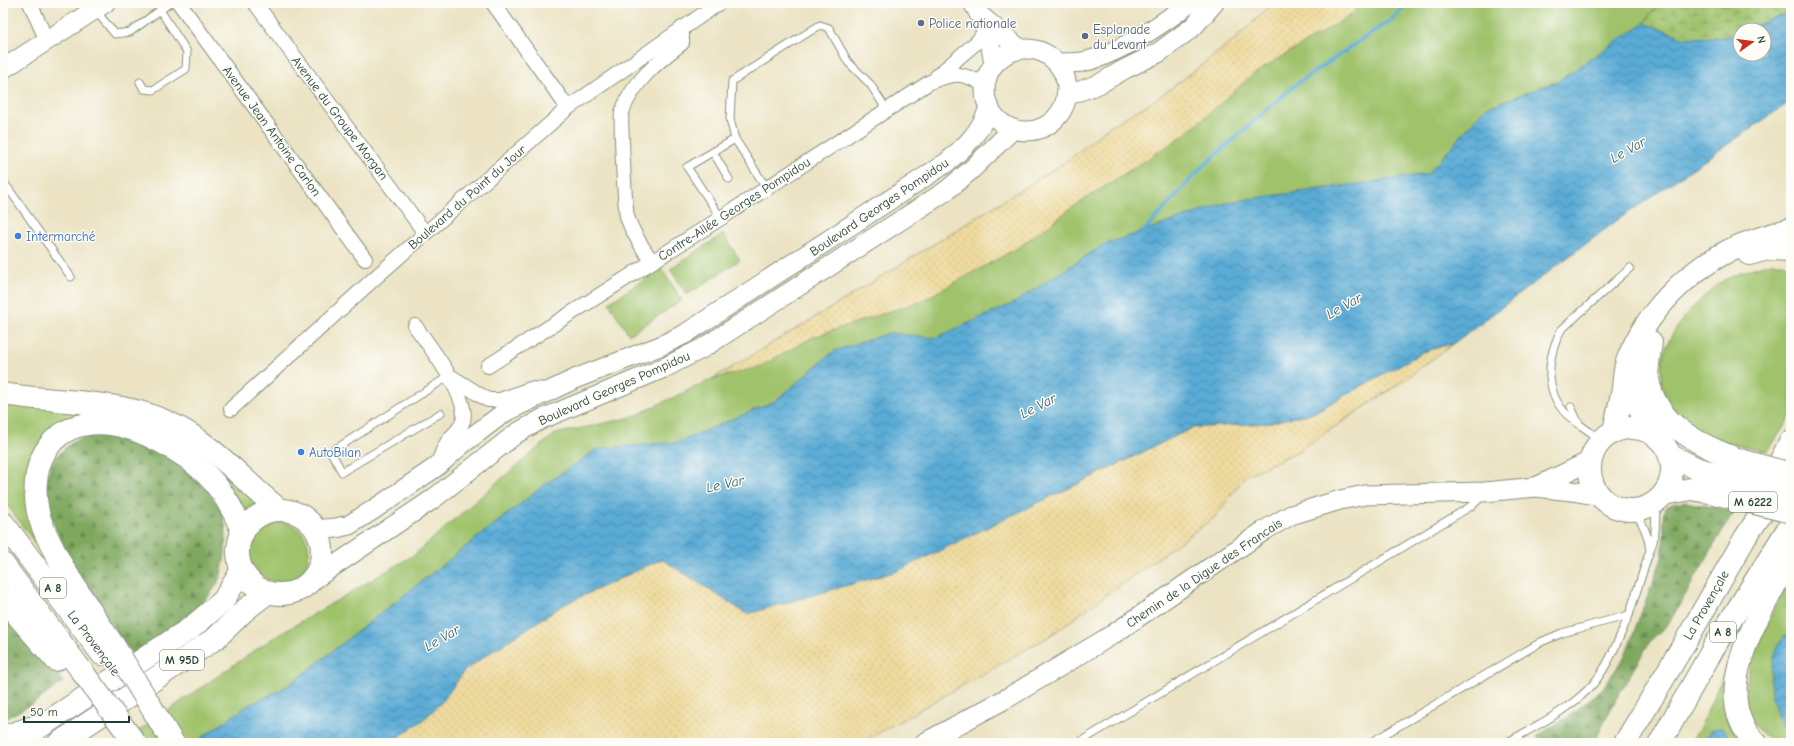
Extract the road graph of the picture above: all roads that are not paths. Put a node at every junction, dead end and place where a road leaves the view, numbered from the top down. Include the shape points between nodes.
1 (30, 3) edge
2 (170, 3) edge
3 (180, 3) edge
4 (255, 3) edge
5 (493, 3) edge
6 (719, 3) edge
7 (1190, 3) edge
8 (1214, 3) edge
9 (100, 7) edge
10 (160, 10) junction
11 (980, 16) edge
12 (682, 28) junction
13 (47, 41) junction
14 (1020, 49) junction
15 (1057, 63) junction
16 (994, 64) junction
17 (3, 69) edge
18 (140, 82) dead end
19 (930, 82) junction
20 (985, 85) junction
21 (1066, 96) junction
22 (568, 108) junction
23 (989, 108) junction
24 (887, 110) junction
25 (1013, 128) junction
26 (734, 138) junction
27 (713, 152) junction
28 (729, 179) dead end
29 (3, 181) edge
30 (767, 188) junction
31 (721, 218) junction
32 (1791, 229) edge
33 (425, 233) junction
34 (1791, 250) edge
35 (365, 259) dead end
36 (652, 261) junction
37 (1630, 268) dead end
38 (72, 277) dead end
39 (415, 326) dead end
40 (1650, 342) junction
41 (488, 366) dead end
42 (450, 376) junction
43 (551, 390) junction
44 (3, 394) edge
45 (1571, 407) dead end
46 (231, 410) dead end
47 (441, 413) dead end
48 (1579, 424) junction
49 (1652, 433) junction
50 (1607, 436) junction
51 (1791, 441) edge
52 (1671, 456) junction
53 (1590, 461) junction
54 (436, 467) junction
55 (1791, 469) edge
56 (1791, 474) edge
57 (1726, 476) junction
58 (1536, 487) junction
59 (1791, 491) edge
60 (1484, 492) junction
61 (1600, 496) junction
62 (1660, 498) junction
63 (280, 510) junction
64 (1633, 510) junction
65 (1791, 512) edge
66 (3, 523) edge
67 (1791, 524) edge
68 (315, 530) junction
69 (243, 532) junction
70 (1745, 538) junction
71 (1650, 550) junction
72 (1791, 555) edge
73 (3, 564) edge
74 (242, 570) junction
75 (313, 580) junction
76 (268, 592) junction
77 (3, 599) edge
78 (1629, 615) junction
79 (108, 650) junction
80 (75, 674) junction
81 (46, 723) junction
82 (3, 737) edge
83 (15, 743) edge
84 (59, 743) edge
85 (131, 743) edge
86 (135, 743) edge
87 (172, 743) edge
88 (924, 743) edge
89 (1078, 743) edge
90 (1370, 743) edge
91 (1506, 743) edge
92 (1625, 743) edge
93 (1660, 743) edge
94 (1756, 743) edge

1 - 13 street
2 - 10 lane
3 - 35 street, Avenue Jean Antoine Carlon
4 - 33 street, Avenue du Groupe Morgan
5 - 22 street
6 - 12 street, Boulevard du Point du Jour
7 - 15 main road via 1163,22 1104,55 1081,62
8 - 21 main road via 1193,27 1158,53 1099,84
9 - 10 lane via 115,34 130,32
9 - 13 main road
10 - 18 lane via 187,52 186,68 153,90 144,89
11 - 14 main road
11 - 16 main road
11 - 19 street via 978,41
12 - 22 street, Boulevard du Point du Jour
12 - 36 street via 682,43 656,63 634,91 622,113 627,216 644,251
13 - 17 main road
14 - 15 main road via 1040,51
14 - 16 main road via 1010,51
15 - 21 main road via 1066,84
16 - 20 main road
19 - 20 street, Contre-Allée Georges Pompidou via 949,74 961,75
19 - 24 street, Contre-Allée Georges Pompidou
20 - 23 main road
21 - 25 main road via 1062,108 1047,125 1030,130
22 - 33 street, Boulevard du Point du Jour
23 - 25 main road via 995,117
23 - 43 main road, Boulevard Georges Pompidou via 976,135 946,163 771,279 685,334
24 - 26 lane via 870,84 848,62 829,28 820,25 732,80 730,119
24 - 30 street, Contre-Allée Georges Pompidou
25 - 75 main road, Boulevard Georges Pompidou via 946,191 806,282 685,358 542,419 517,433 433,499
26 - 27 lane
26 - 30 lane
27 - 28 lane
27 - 31 lane via 688,167
29 - 38 lane
30 - 31 street, Contre-Allée Georges Pompidou
31 - 36 street, Contre-Allée Georges Pompidou
32 - 50 main road via 1730,250 1698,269 1659,306 1638,336 1627,361 1621,400
33 - 46 street, Boulevard du Point du Jour
34 - 40 main road via 1768,249 1752,253 1713,273 1668,314
36 - 41 street, Contre-Allée Georges Pompidou
37 - 48 lane via 1561,330 1554,344 1550,358 1550,385 1564,412
39 - 42 street
40 - 49 main road via 1640,365 1636,393 1640,410
40 - 57 main road via 1648,377 1657,404 1670,422 1708,448
42 - 43 street via 488,400 500,400 530,388
42 - 47 lane via 332,452 342,472
42 - 54 street via 464,408 464,421 458,432 447,442
43 - 54 main road, Boulevard Georges Pompidou via 505,412 460,445
44 - 63 main road via 104,404 141,412 159,419 183,430 211,449
45 - 48 lane
48 - 50 lane
49 - 50 main road via 1640,428 1626,427
49 - 52 main road via 1660,439
50 - 53 main road via 1596,446
51 - 70 main road via 1762,495
52 - 57 main road, M 6222 via 1698,469
52 - 62 main road via 1670,482
53 - 58 main road
53 - 61 main road via 1590,474
54 - 68 main road, Boulevard Georges Pompidou via 349,525
55 - 70 main road, La Provençale / A 8
56 - 57 main road, bridge
57 - 59 main road, M 6222, bridge
57 - 62 main road, M 6222
57 - 65 main road, M 6222, bridge
58 - 60 main road, Chemin de la Digue des Francais
58 - 61 main road
60 - 88 main road, Chemin de la Digue des Francais via 1365,495 1340,500 1291,516 1265,530 1112,635 1009,697
60 - 89 lane via 1473,505
61 - 64 main road via 1621,509
62 - 64 main road via 1642,509
62 - 71 lane via 1655,511 1654,540
63 - 68 main road via 293,512 305,518
63 - 69 main road via 265,513 252,521
64 - 71 lane via 1646,530
66 - 79 main road, La Provençale / A 8
67 - 93 main road, A 8 via 1717,642
68 - 75 main road via 320,539 322,552 320,565
69 - 74 main road via 238,555
69 - 79 main road via 214,482 187,458 143,434 111,424 98,423 76,427 48,445 37,470 38,513 49,541
70 - 92 main road, La Provençale / A 8
71 - 78 lane
72 - 94 main road via 1762,609 1738,668 1736,705 1741,723
73 - 80 main road, La Provençale / A 8
74 - 76 main road via 257,588
74 - 81 main road, M 95D via 223,600 191,628
75 - 76 main road via 294,592
76 - 84 main road, M 95D via 216,638
77 - 80 main road
78 - 90 lane via 1562,633 1541,642
78 - 91 lane via 1612,655 1594,683 1572,703
79 - 87 main road, bridge
80 - 85 main road
80 - 86 main road, La Provençale / A 8, bridge
81 - 82 main road
81 - 83 main road, M 95D

